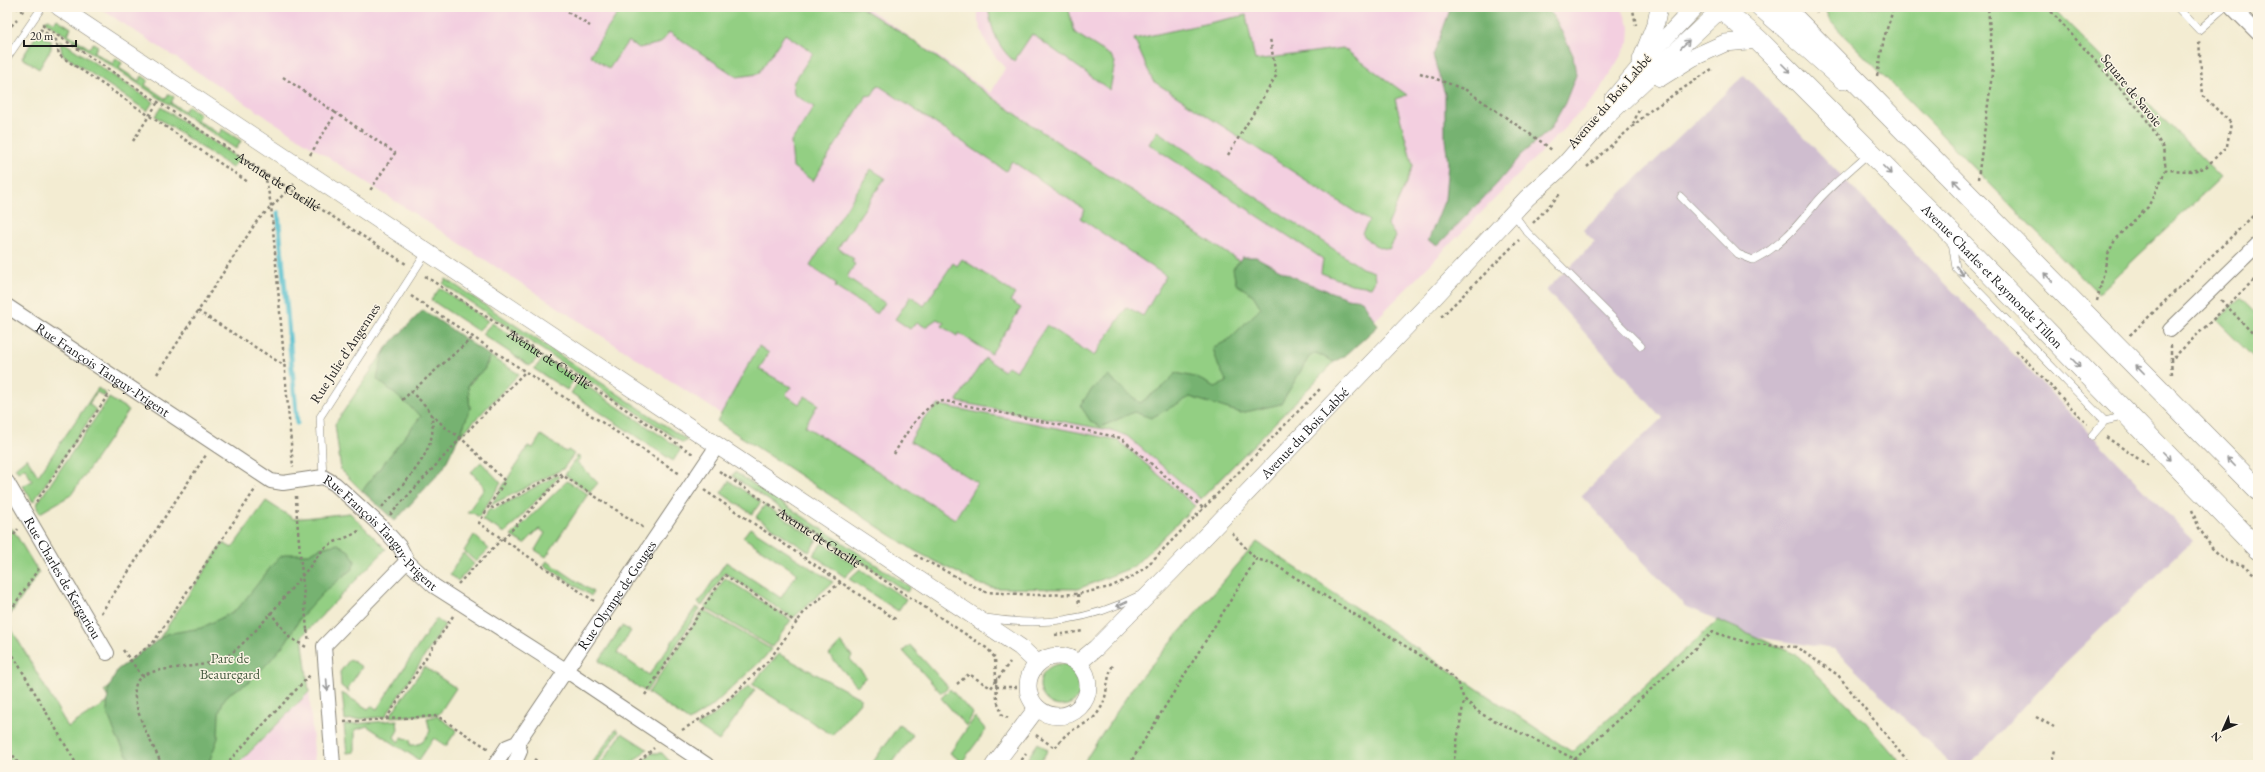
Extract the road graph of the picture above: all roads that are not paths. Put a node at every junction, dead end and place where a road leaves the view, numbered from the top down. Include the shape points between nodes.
1 (42, 7) edge
2 (59, 7) edge
3 (1659, 7) edge
4 (1695, 7) edge
5 (1722, 7) edge
6 (1759, 7) edge
7 (1782, 7) edge
8 (2177, 7) edge
9 (2225, 7) edge
10 (2232, 7) edge
11 (1799, 16) edge
12 (2258, 33) edge
13 (1758, 40) junction
14 (7, 58) edge
15 (1636, 82) junction
16 (1870, 152) junction
17 (1931, 157) junction
18 (1681, 197) dead end
19 (1513, 213) junction
20 (1951, 234) junction
21 (2258, 244) edge
22 (426, 253) junction
23 (7, 306) edge
24 (2170, 330) dead end
25 (1641, 346) dead end
26 (2127, 416) junction
27 (2105, 421) junction
28 (2094, 434) road end
29 (716, 446) junction
30 (323, 477) junction
31 (7, 482) edge
32 (2258, 490) edge
33 (2258, 549) edge
34 (407, 560) junction
35 (1156, 587) junction
36 (974, 617) junction
37 (107, 653) dead end
38 (1037, 663) junction
39 (1078, 663) junction
40 (567, 671) junction
41 (1037, 708) junction
42 (517, 744) junction
43 (497, 761) edge
44 (333, 765) edge
45 (514, 765) edge
46 (707, 765) edge
47 (994, 765) edge

1 - 14 lane
2 - 22 street, Avenue de Cucillé
3 - 15 street
4 - 15 street, Avenue du Bois Labbé
5 - 13 main road, Avenue Charles et Raymonde Tillon
15 -> 5 street, Avenue du Bois Labbé
6 - 17 street
7 - 11 main road
8 - 9 lane via 2198,30
10 - 12 street
11 - 17 main road
13 - 15 street, Avenue du Bois Labbé via 1725,43
13 -> 16 main road, Avenue Charles et Raymonde Tillon
15 - 19 street, Avenue du Bois Labbé via 1560,169
16 - 18 lane via 1816,203 1809,214 1770,252 1753,260 1738,254
16 -> 20 main road, Avenue Charles et Raymonde Tillon
32 -> 17 main road
19 - 25 lane via 1527,232
19 - 35 street, Avenue du Bois Labbé
20 -> 26 main road, Avenue Charles et Raymonde Tillon
20 -> 27 lane via 1956,268
21 - 24 street
22 - 29 street, Avenue de Cucillé
22 - 30 lane, Rue Julie d'Angennes via 320,417
23 - 30 street, Rue François Tanguy-Prigent via 275,483
26 - 27 lane
26 -> 33 main road, Avenue Charles et Raymonde Tillon
27 - 28 lane
29 - 36 street, Avenue de Cucillé
29 - 40 street, Rue Olympe de Gouges
30 - 34 street, Rue François Tanguy-Prigent via 346,492 400,547
31 - 37 street, Rue Charles de Kergariou
34 - 40 street, Rue François Tanguy-Prigent via 434,586
34 -> 44 street via 324,646
35 -> 36 lane via 1106,611 1060,621 1001,621
35 - 39 street, Avenue du Bois Labbé
36 - 38 street, Avenue de Cucillé via 1020,648
38 - 39 street via 1044,658 1062,656
38 - 41 street via 1028,678 1027,688 1030,699
39 - 41 street via 1087,679 1088,689 1080,706 1073,712 1059,716 1045,714
40 - 42 street, Rue Olympe de Gouges
40 - 46 street, Rue François Tanguy-Prigent
41 - 47 street
42 - 43 street, Rue Olympe de Gouges via 507,747
42 - 45 street, Rue Olympe de Gouges via 520,752

